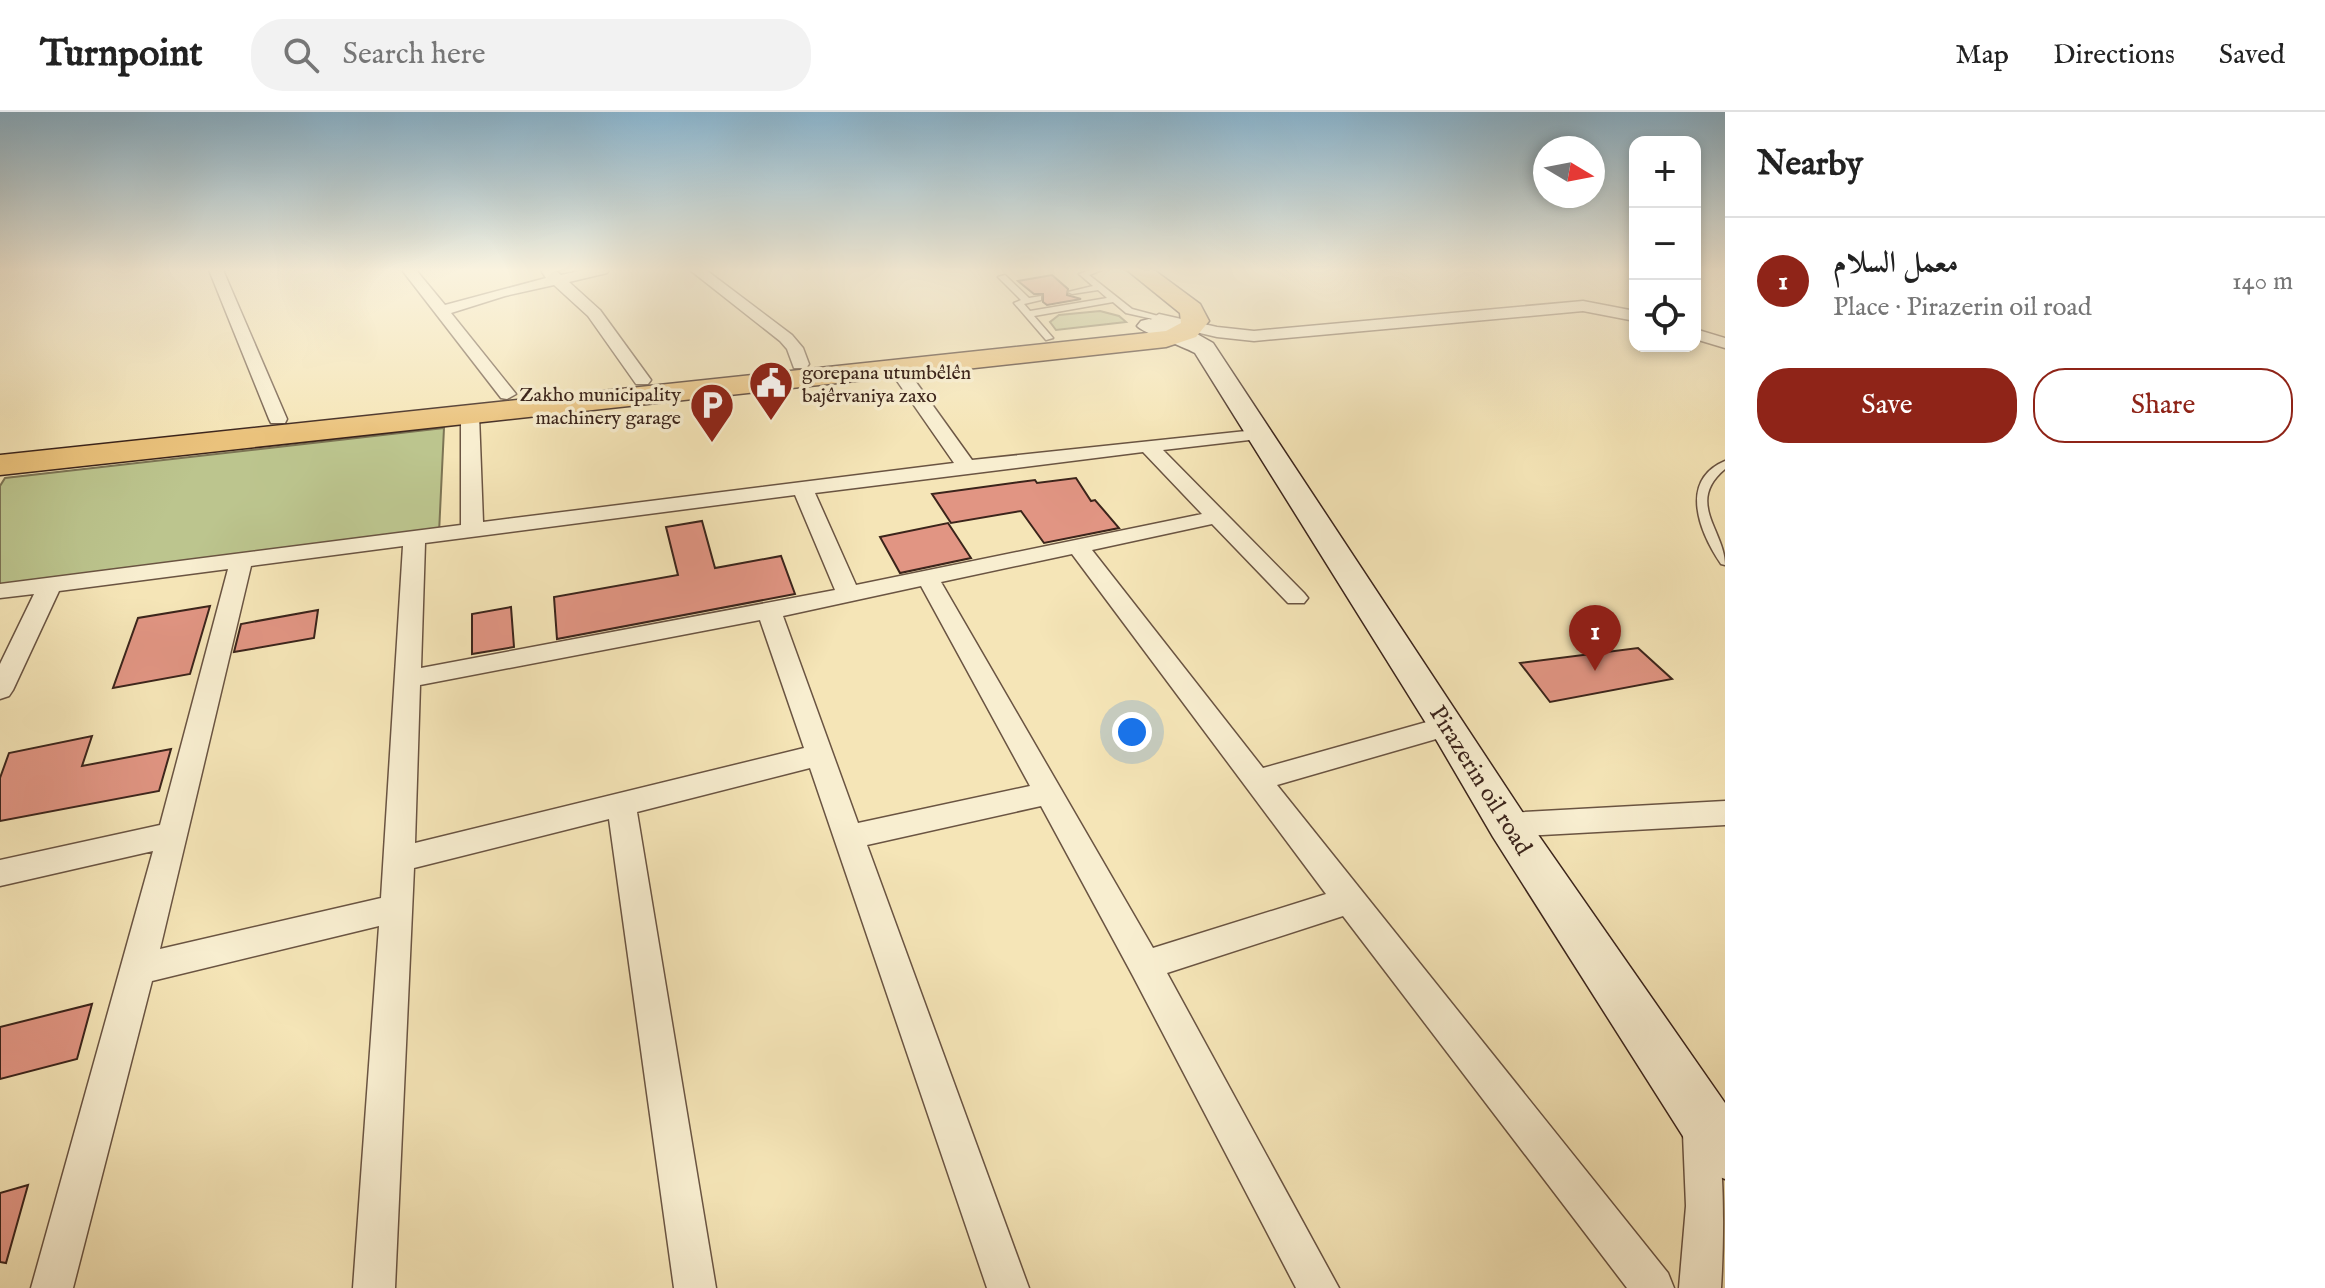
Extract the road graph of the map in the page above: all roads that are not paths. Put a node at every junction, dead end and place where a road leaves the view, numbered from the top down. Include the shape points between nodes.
1 (239, 325) edge
2 (452, 325) edge
3 (603, 325) edge
4 (769, 325) edge
5 (1038, 325) edge
6 (1168, 325) edge
7 (1387, 325) edge
8 (1171, 326) junction
9 (1701, 336) edge
10 (1049, 338) junction
11 (1725, 343) edge
12 (800, 364) junction
13 (897, 368) junction
14 (642, 380) junction
15 (507, 394) junction
16 (470, 415) junction
17 (278, 419) junction
18 (1258, 433) junction
19 (1148, 446) junction
20 (0, 449) edge
21 (1725, 464) edge
22 (0, 466) edge
23 (967, 467) junction
24 (803, 489) junction
25 (1217, 517) junction
26 (472, 531) junction
27 (414, 538) junction
28 (1079, 548) junction
29 (241, 561) junction
30 (1725, 561) edge
31 (928, 579) junction
32 (50, 585) junction
33 (0, 591) edge
34 (848, 594) junction
35 (1296, 598) dead end
36 (769, 611) junction
37 (407, 679) junction
38 (0, 690) edge
39 (1448, 726) junction
40 (820, 755) junction
41 (1258, 780) junction
42 (1048, 793) junction
43 (622, 806) junction
44 (1725, 813) edge
45 (1508, 825) junction
46 (171, 835) junction
47 (849, 837) junction
48 (399, 859) junction
49 (0, 873) edge
50 (1349, 900) junction
51 (396, 908) junction
52 (1145, 965) junction
53 (139, 969) junction
54 (1713, 1133) edge
55 (52, 1288) edge
56 (374, 1288) edge
57 (695, 1288) edge
58 (1008, 1288) edge
59 (1318, 1288) edge
60 (1653, 1288) edge
61 (1700, 1288) edge

1 - 17 street
2 - 15 street
3 - 14 street
4 - 12 street via 795,348
5 - 10 lane
6 - 8 lane
7 - 8 street via 1272,336
8 - 10 main road
8 - 13 main road via 1166,339
8 - 18 main road, Pirazerin oil road via 1202,345
9 - 11 street
10 - 12 main road
12 - 14 main road
13 - 16 main road
13 - 23 street
14 - 15 main road
15 - 17 main road
16 - 22 main road
16 - 26 street
17 - 20 main road
18 - 19 street
18 - 39 main road, Pirazerin oil road
19 - 23 street
19 - 25 street
21 - 30 lane via 1707,478 1702,502 1710,537
23 - 24 street
24 - 26 street
24 - 34 street
25 - 28 street
25 - 35 street
26 - 27 street
27 - 29 street
27 - 37 street
28 - 31 street
28 - 41 street
29 - 32 street
29 - 46 street
31 - 34 street
31 - 42 street
32 - 33 street
32 - 38 street
34 - 36 street
36 - 37 street
36 - 40 street
37 - 48 street
39 - 41 street
39 - 45 main road, Pirazerin oil road
40 - 43 street
40 - 47 street
41 - 50 street
42 - 47 street
42 - 52 street
43 - 48 street
43 - 57 street
44 - 45 street
45 - 54 main road, Pirazerin oil road
46 - 49 street
46 - 53 street
47 - 58 street
48 - 51 street
50 - 52 street
50 - 60 street
51 - 53 street
51 - 56 street
52 - 59 street
53 - 55 street
54 - 61 street, Pirazerin oil road

